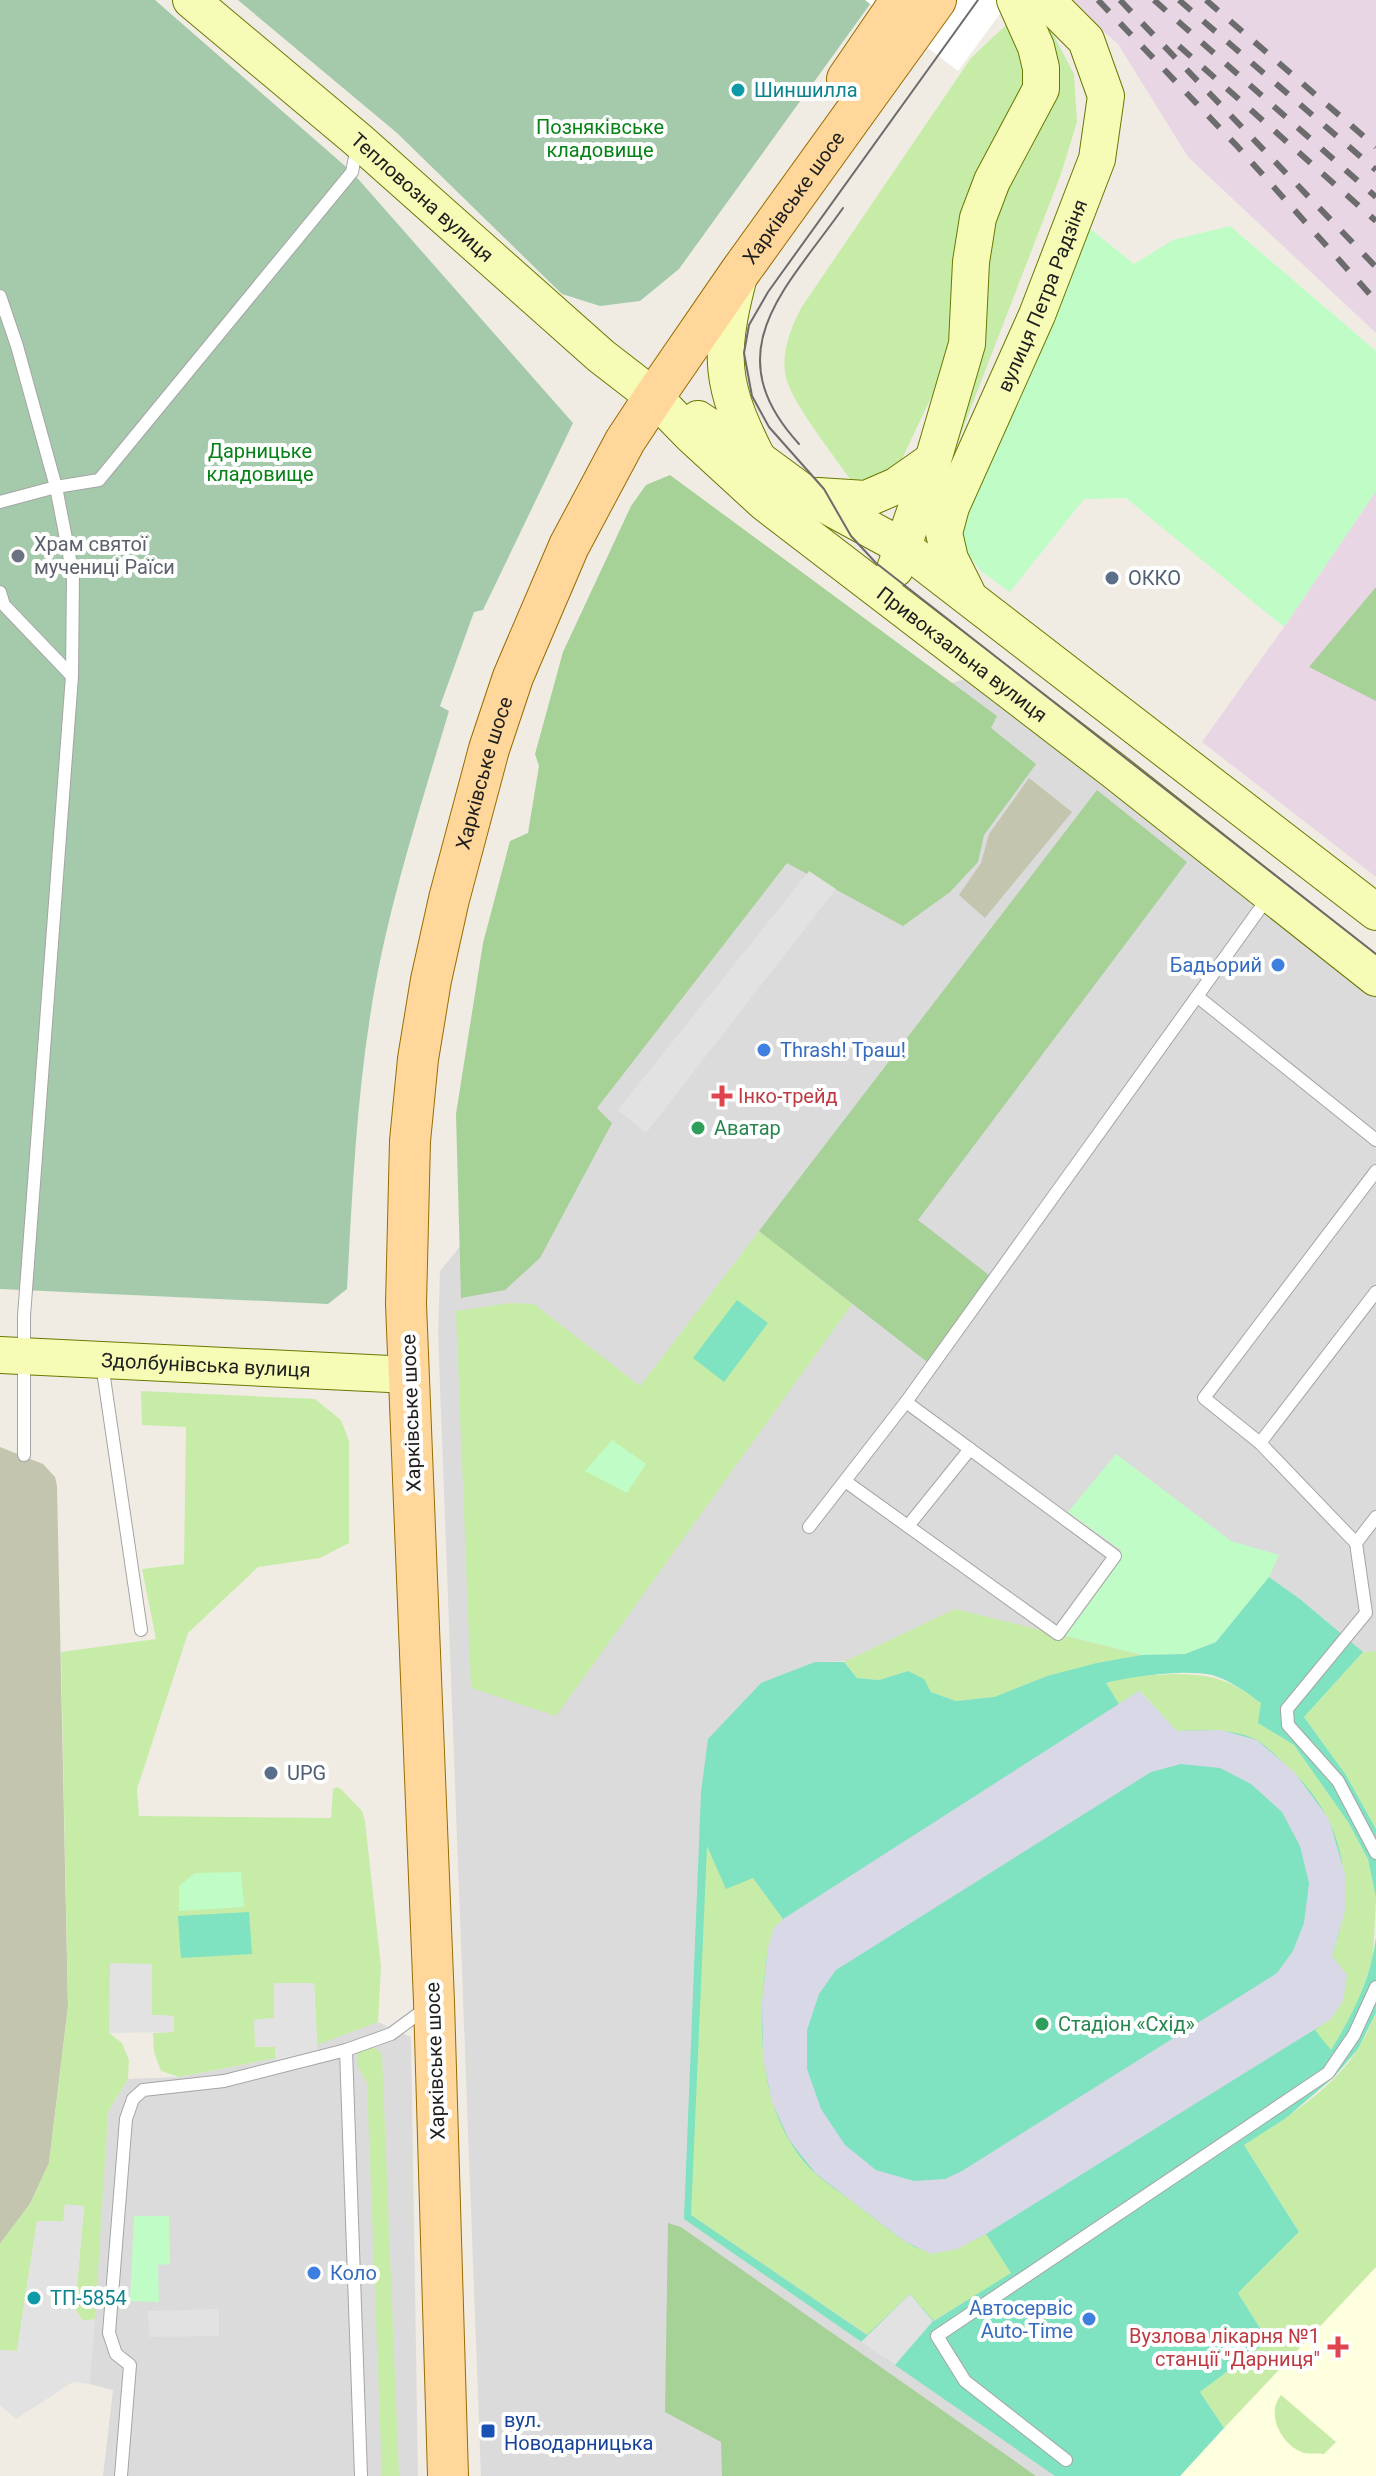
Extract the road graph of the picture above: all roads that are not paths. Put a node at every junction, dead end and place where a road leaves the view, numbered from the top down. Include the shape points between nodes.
1 (191, 0) edge
2 (936, 0) edge
3 (1015, 0) edge
4 (1042, 0) edge
5 (901, 16) edge
6 (358, 140) junction
7 (740, 272) junction
8 (0, 296) edge
9 (654, 397) junction
10 (758, 459) junction
11 (933, 460) junction
12 (56, 487) junction
13 (807, 495) junction
14 (0, 502) edge
15 (903, 547) junction
16 (0, 592) edge
17 (885, 597) junction
18 (969, 598) junction
19 (72, 676) junction
20 (1269, 896) junction
21 (1376, 912) edge
22 (1376, 978) edge
23 (1198, 997) junction
24 (1376, 1140) edge
25 (1376, 1171) edge
26 (1376, 1292) edge
27 (12, 1356) edge
28 (102, 1360) junction
29 (410, 1375) junction
30 (906, 1402) junction
31 (1260, 1443) junction
32 (970, 1449) junction
33 (24, 1455) dead end
34 (845, 1481) junction
35 (1376, 1517) edge
36 (908, 1526) junction
37 (809, 1527) dead end
38 (1356, 1543) junction
39 (141, 1630) dead end
40 (1376, 1853) edge
41 (1376, 1987) edge
42 (434, 2002) junction
43 (346, 2050) junction
44 (1066, 2460) dead end
45 (121, 2476) edge
46 (361, 2476) edge
47 (448, 2476) edge

1 - 6 main road, Тепловозна вулиця
2 - 5 main road, Харківське шосе
3 - 11 main road via 1036,47 1041,89 978,218 967,344
4 - 18 main road, вулиця Петра Радзіня via 1086,40 1106,96 1097,159 1037,315 951,507 944,533
5 - 7 main road, Харківське шосе
5 - 9 main road, Харківське шосе via 660,354
6 - 9 main road, Тепловозна вулиця
6 - 12 lane via 352,172 99,480
7 - 9 main road, Харківське шосе
7 - 10 main road via 726,325 725,364 733,407
8 - 12 lane
9 - 10 main road
9 - 17 main road, Привокзальна вулиця via 765,503
9 - 29 main road, Харківське шосе via 625,441 540,610 489,749 449,899 418,1059 410,1141
10 - 13 main road
11 - 13 main road via 866,499
11 - 15 main road
12 - 14 lane
12 - 19 lane via 73,575
13 - 15 main road
15 - 17 main road
15 - 18 main road
16 - 19 lane via 4,605
17 - 20 main road, Привокзальна вулиця
18 - 21 main road
19 - 27 lane via 24,1316
20 - 22 main road, Привокзальна вулиця
20 - 23 lane
23 - 24 lane
23 - 30 lane
25 - 31 lane via 1204,1398
26 - 31 lane
27 - 28 main road, Здолбунівська вулиця
27 - 33 lane
28 - 29 main road, Здолбунівська вулиця
28 - 39 lane
29 - 42 main road, Харківське шосе
30 - 32 lane
30 - 34 lane
31 - 38 lane
32 - 36 lane
32 - 36 lane via 1115,1556 1058,1634
34 - 36 lane
34 - 37 lane
35 - 38 lane
38 - 40 lane via 1366,1613 1287,1709 1288,1725 1338,1781
41 - 44 lane via 1354,2035 1328,2073 937,2336 965,2381
42 - 43 lane via 391,2034
42 - 47 main road, Харківське шосе
43 - 45 lane via 224,2081 143,2090 133,2099 126,2119 109,2333 116,2354 130,2365
43 - 46 lane

